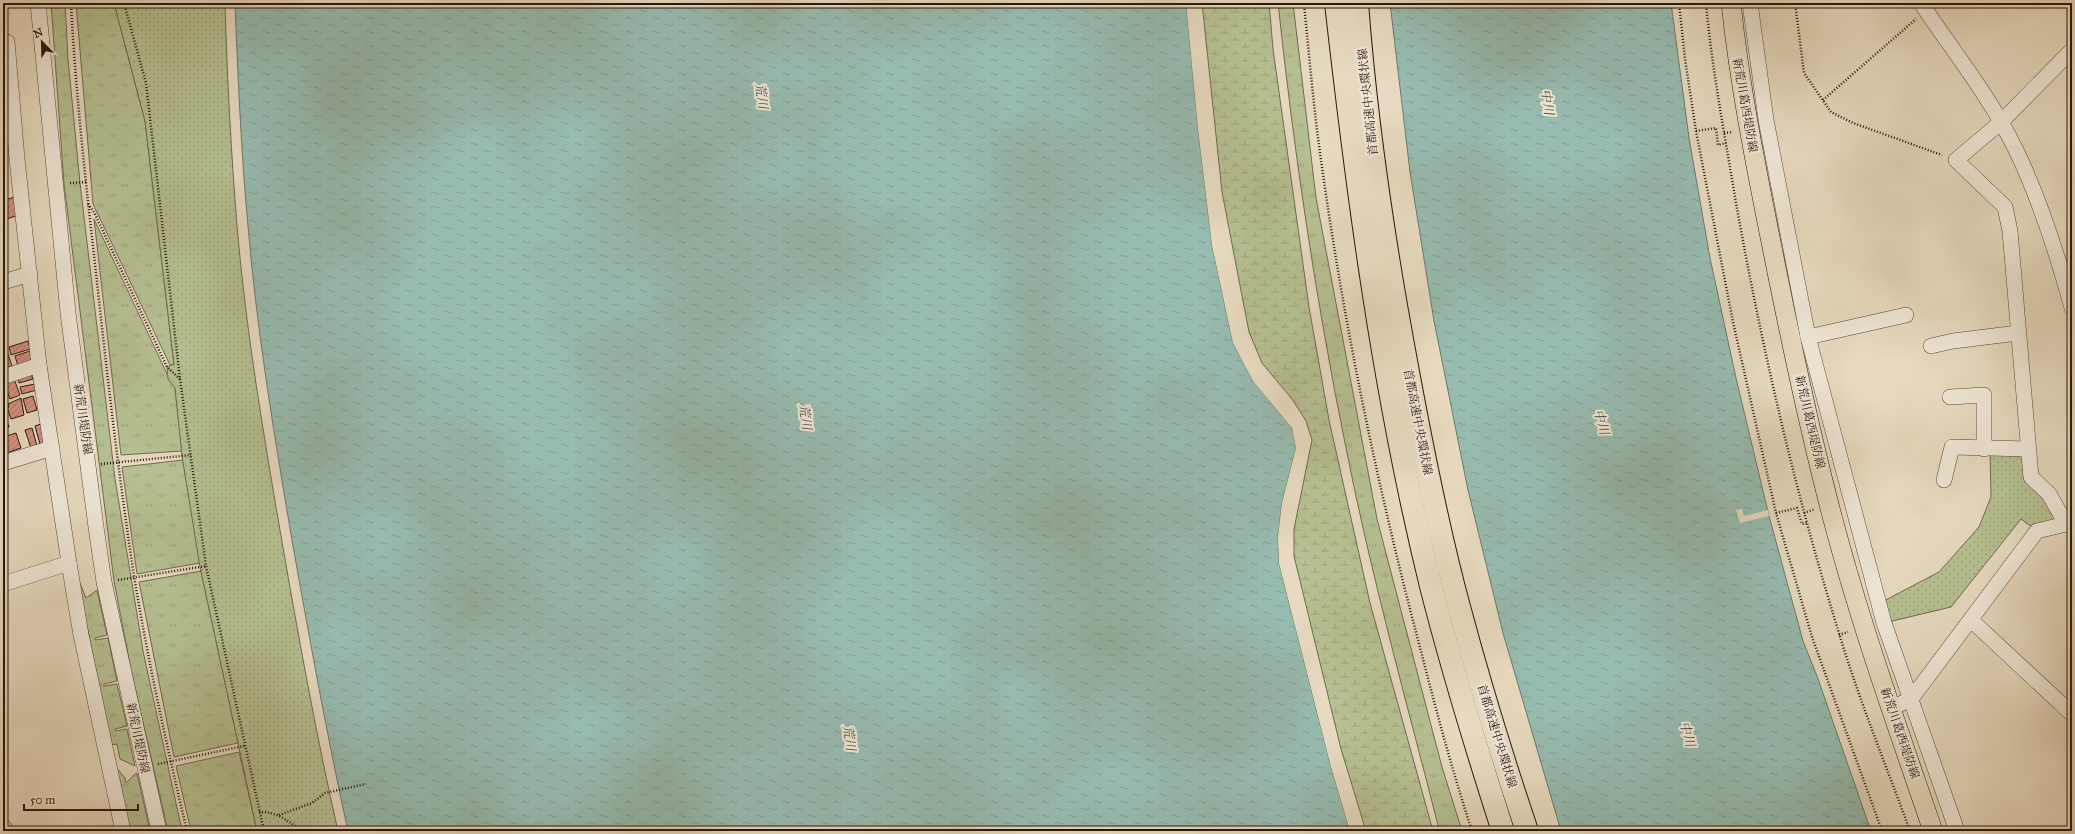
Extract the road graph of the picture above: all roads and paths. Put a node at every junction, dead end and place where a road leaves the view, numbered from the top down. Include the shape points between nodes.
1 (38, 3) edge
2 (71, 3) edge
3 (124, 3) edge
4 (1304, 3) edge
5 (1336, 3) edge
6 (1357, 3) edge
7 (1679, 3) edge
8 (1731, 3) edge
9 (1750, 3) edge
10 (1795, 3) edge
11 (1924, 7) edge
12 (3, 41) edge
13 (2072, 50) edge
14 (1756, 52) junction
15 (1737, 61) junction
16 (7, 78) edge
17 (1822, 100) junction
18 (2001, 122) junction
19 (1696, 131) junction
20 (1726, 143) dead end
21 (10, 160) edge
22 (1956, 160) junction
23 (86, 182) junction
24 (64, 184) dead end
25 (88, 204) junction
26 (30, 274) junction
27 (3, 282) edge
28 (2072, 308) edge
29 (1906, 315) dead end
30 (2018, 333) junction
31 (1808, 337) junction
32 (1931, 346) dead end
33 (40, 365) junction
34 (3, 377) edge
35 (180, 379) junction
36 (1950, 397) dead end
37 (52, 448) junction
38 (1984, 449) junction
39 (2028, 449) junction
40 (190, 455) junction
41 (117, 461) junction
42 (3, 463) edge
43 (99, 464) dead end
44 (1944, 480) dead end
45 (1776, 513) junction
46 (1807, 523) dead end
47 (2069, 525) edge
48 (69, 563) junction
49 (206, 566) junction
50 (135, 578) junction
51 (114, 581) dead end
52 (3, 584) edge
53 (1970, 620) junction
54 (1910, 700) junction
55 (1891, 708) junction
56 (2072, 714) edge
57 (244, 746) junction
58 (170, 761) junction
59 (366, 784) dead end
60 (259, 812) junction
61 (278, 815) junction
62 (123, 831) edge
63 (159, 831) edge
64 (186, 831) edge
65 (264, 831) edge
66 (301, 831) edge
67 (1472, 831) edge
68 (1504, 831) edge
69 (1527, 831) edge
70 (1882, 831) edge
71 (1933, 831) edge
72 (1957, 831) edge

1 - 63 street, 新荒川堤防線 via 68,313 98,543 116,640
2 - 23 path via 73,56
3 - 35 path via 146,84
4 - 67 path via 1317,130 1372,454 1400,576 1452,771
5 - 68 highway, 首都高速中央環状線 via 1350,128 1370,267 1412,500 1432,587 1462,696
6 - 69 highway, 首都高速中央環状線 via 1382,216 1415,411 1458,605 1485,701
7 - 19 path
8 - 15 main road, 新荒川葛西堤防線
9 - 14 street
10 - 17 path via 1804,73
11 - 17 path
11 - 18 street
12 - 16 street via 8,42
13 - 18 street
14 - 15 street
14 - 31 street via 1769,135
15 - 55 main road, 新荒川葛西堤防線 via 1787,325 1829,504 1844,561
16 - 21 street
17 - 22 path via 1831,112 1853,123
18 - 22 street
18 - 28 street via 2031,182 2054,243
19 - 20 path via 1716,128 1718,145
19 - 45 path via 1733,322
21 - 26 street
22 - 30 street via 2005,207 2010,231
23 - 24 path
23 - 25 path
25 - 35 path via 167,367
25 - 41 path
26 - 27 street
26 - 33 street
29 - 31 street
30 - 32 street
30 - 39 street
31 - 54 street via 1884,623
33 - 34 street
33 - 37 street
35 - 40 path
36 - 38 street via 1984,395
37 - 42 street
37 - 48 street
38 - 39 street
38 - 44 street via 1952,447
39 - 47 street via 2031,477 2049,494
40 - 41 path
40 - 49 path
41 - 43 path
41 - 50 path
45 - 46 path via 1797,508 1802,524
45 - 70 path via 1812,637
47 - 53 street via 2037,531
48 - 52 street
48 - 62 street via 84,649
49 - 50 path
49 - 57 path
50 - 51 path
50 - 58 path
53 - 54 street
53 - 56 street
54 - 55 street
54 - 72 street
55 - 71 main road, 新荒川葛西堤防線
57 - 58 path
57 - 60 path
58 - 64 path
59 - 61 path via 325,793 312,803
60 - 61 path via 268,811
60 - 65 path
61 - 66 path

